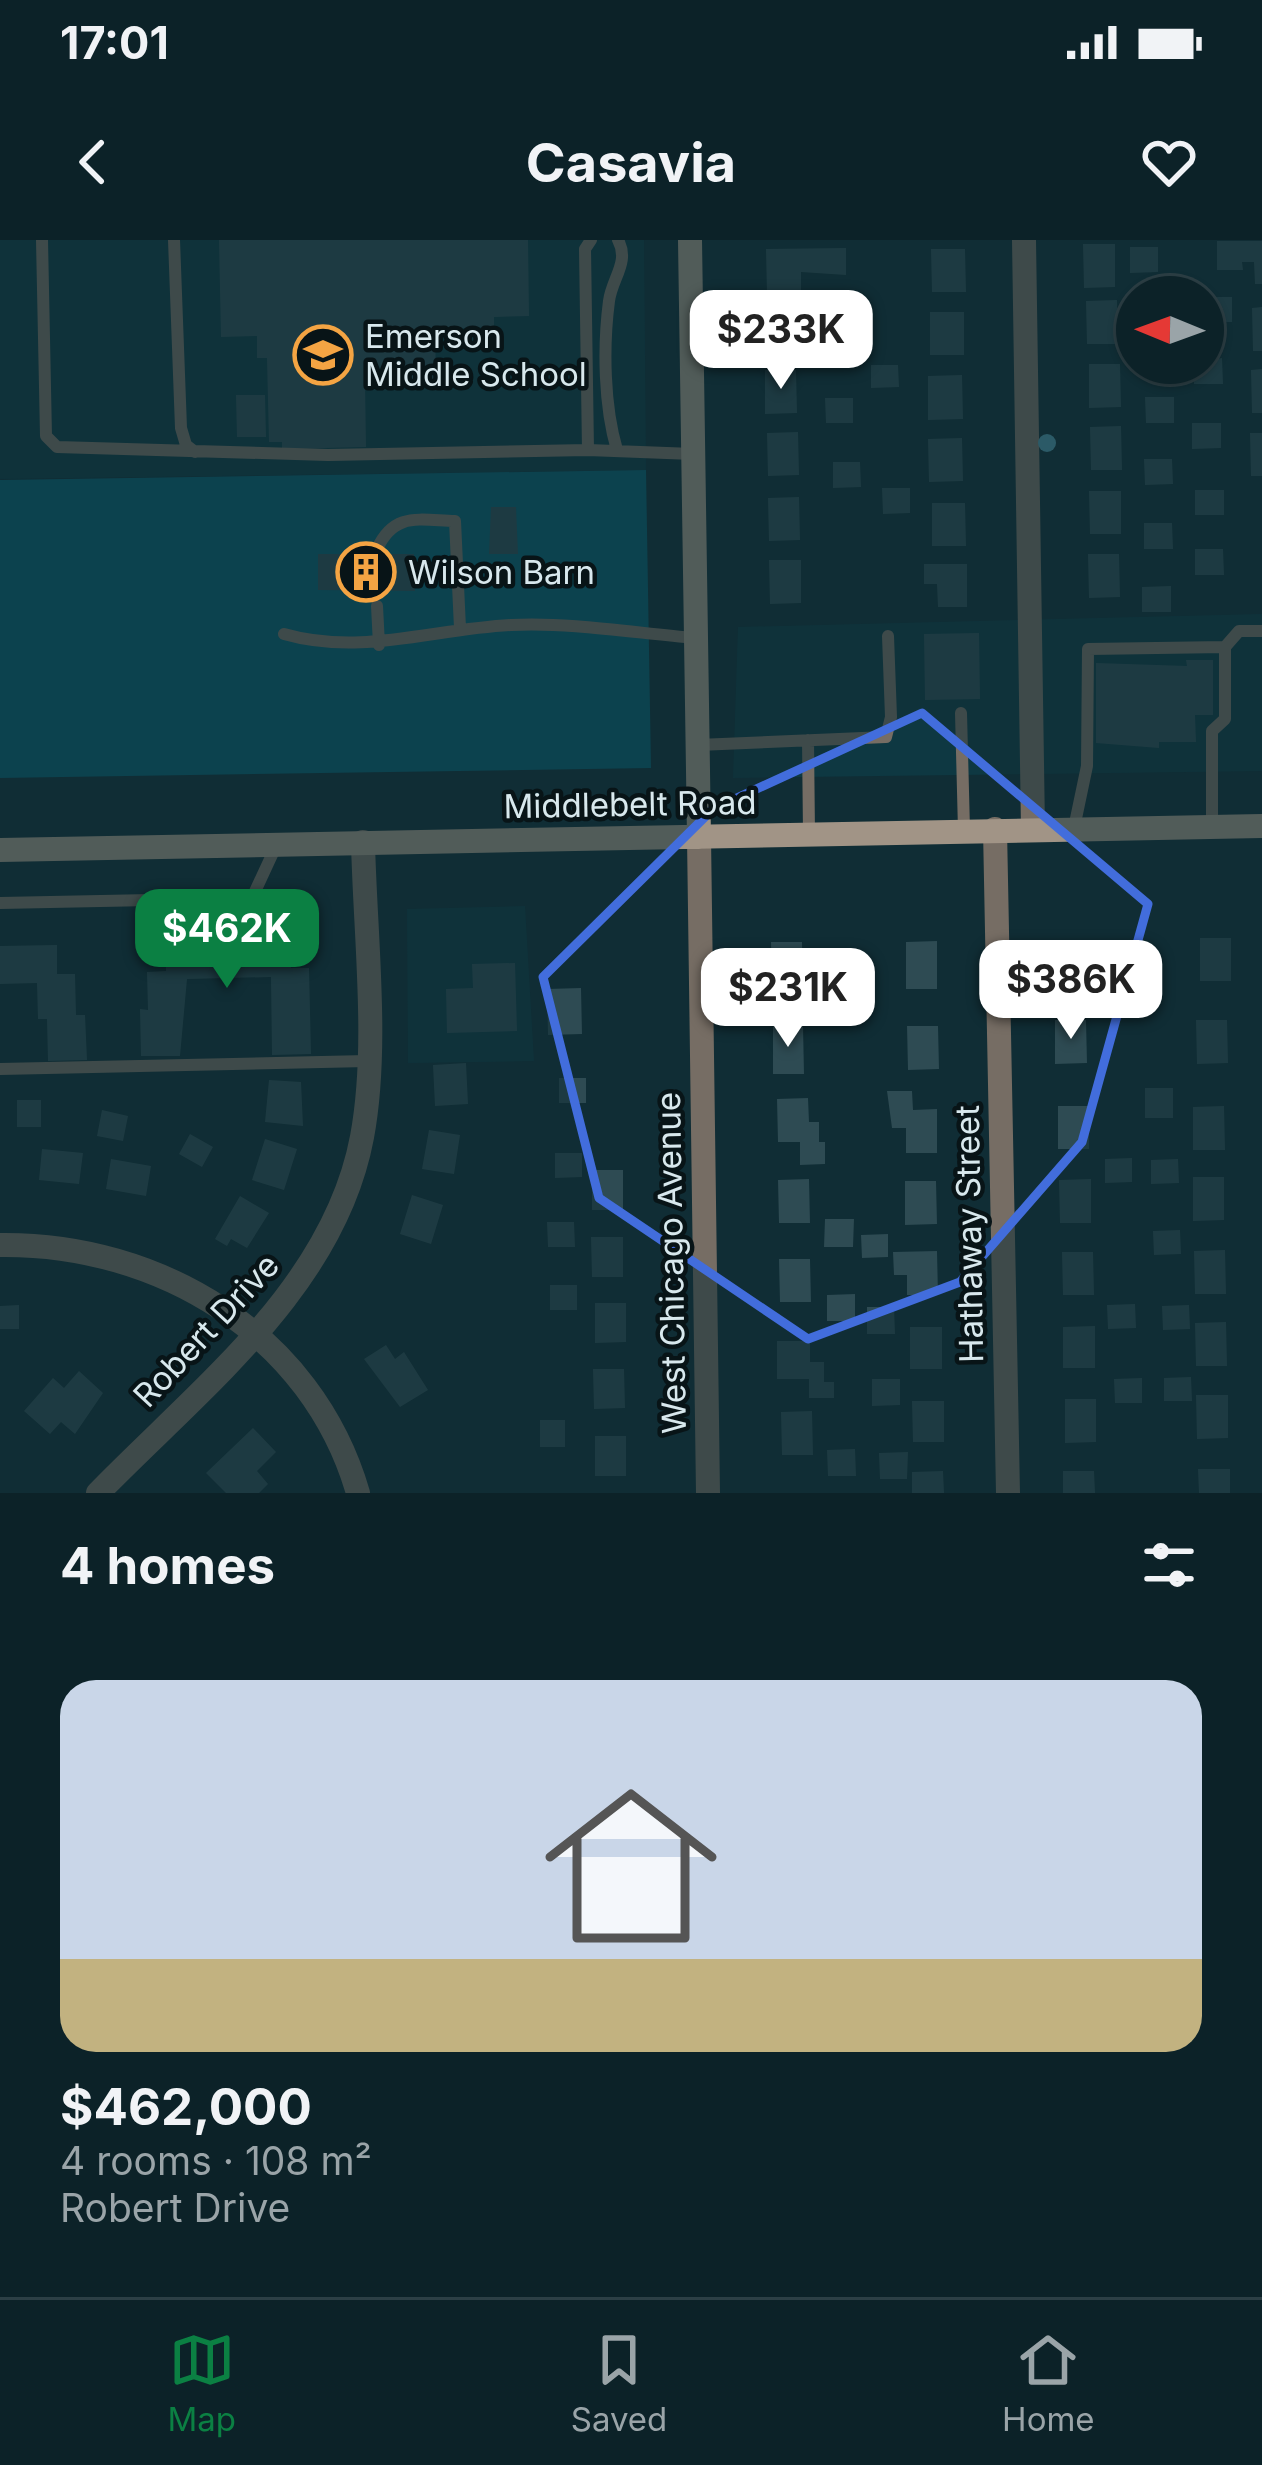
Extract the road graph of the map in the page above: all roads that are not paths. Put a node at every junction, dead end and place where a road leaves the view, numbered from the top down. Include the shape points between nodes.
1 (42, 240) edge
2 (174, 240) edge
3 (591, 240) edge
4 (618, 240) edge
5 (690, 240) edge
6 (1024, 240) edge
7 (588, 450) junction
8 (617, 450) junction
9 (196, 453) junction
10 (693, 454) junction
11 (377, 549) dead end
12 (377, 606) dead end
13 (460, 628) junction
14 (1262, 631) edge
15 (284, 634) dead end
16 (888, 636) dead end
17 (696, 638) junction
18 (379, 645) junction
19 (1225, 647) junction
20 (961, 712) dead end
21 (808, 740) junction
22 (697, 745) junction
23 (1262, 826) edge
24 (1212, 827) junction
25 (1074, 828) junction
26 (1033, 829) junction
27 (964, 830) junction
28 (994, 830) junction
29 (809, 834) junction
30 (699, 836) junction
31 (363, 842) junction
32 (278, 844) junction
33 (0, 850) edge
34 (0, 903) edge
35 (367, 1061) junction
36 (0, 1069) edge
37 (0, 1245) edge
38 (253, 1333) junction
39 (98, 1493) edge
40 (358, 1493) edge
41 (708, 1493) edge
42 (1008, 1493) edge

1 - 9 lane via 50,444
2 - 9 lane via 181,428
3 - 7 lane
4 - 8 lane via 624,259 609,298 609,422
5 - 10 main road, West Chicago Avenue
6 - 26 street
7 - 8 lane
7 - 9 lane
8 - 10 lane
10 - 17 main road, West Chicago Avenue
11 - 13 lane via 387,526 400,519 455,521
12 - 18 lane
13 - 17 lane
13 - 18 lane
14 - 19 lane via 1239,631
15 - 18 lane via 322,645
16 - 21 lane via 886,736
17 - 22 main road, West Chicago Avenue
19 - 24 lane via 1225,718 1212,731
19 - 25 lane via 1088,649 1087,766
20 - 27 lane
21 - 22 lane
21 - 29 lane
22 - 30 main road, West Chicago Avenue
23 - 24 main road, Middlebelt Road
24 - 25 main road, Middlebelt Road
25 - 26 main road, Middlebelt Road
26 - 28 main road, Middlebelt Road
27 - 28 main road, Middlebelt Road
27 - 29 main road, Middlebelt Road
28 - 42 street, Hathaway Street
29 - 30 main road, Middlebelt Road
30 - 31 main road, Middlebelt Road
30 - 41 street, West Chicago Avenue
31 - 32 main road, Middlebelt Road
31 - 35 street, Robert Drive
32 - 33 main road, Middlebelt Road
32 - 34 lane via 252,898
35 - 36 lane
35 - 38 street, Robert Drive via 363,1134 341,1209 303,1277
37 - 38 street via 55,1246 132,1262 199,1293
38 - 39 street, Robert Drive
38 - 40 street via 315,1402

